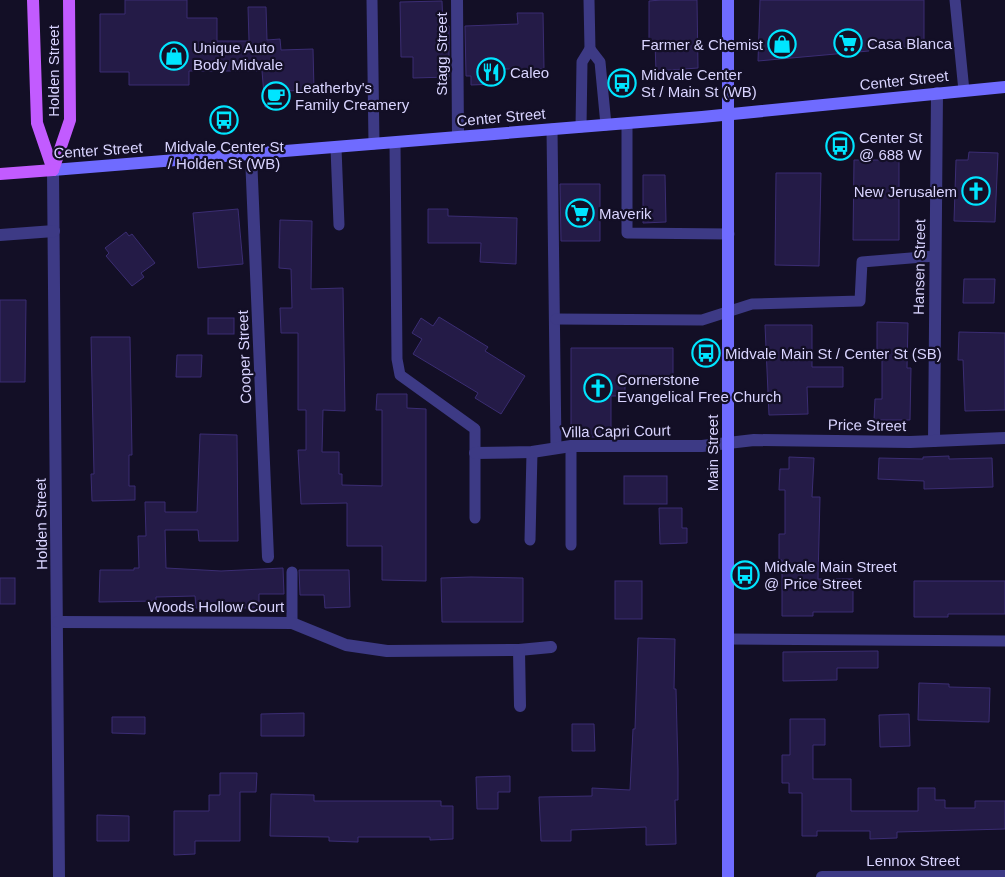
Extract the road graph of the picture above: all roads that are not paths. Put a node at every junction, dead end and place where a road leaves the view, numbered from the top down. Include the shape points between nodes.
1 (33, 0) edge
2 (69, 0) edge
3 (372, 0) edge
4 (457, 0) edge
5 (589, 0) edge
6 (728, 0) edge
7 (955, 0) edge
8 (590, 48) junction
9 (1005, 87) edge
10 (964, 91) junction
11 (937, 93) junction
12 (729, 114) junction
13 (627, 123) junction
14 (606, 125) junction
15 (581, 127) junction
16 (552, 129) junction
17 (458, 137) junction
18 (395, 143) junction
19 (374, 144) junction
20 (336, 148) junction
21 (251, 156) junction
22 (53, 170) junction
23 (0, 174) edge
24 (339, 226) dead end
25 (54, 231) junction
26 (728, 234) junction
27 (0, 235) edge
28 (936, 256) junction
29 (728, 313) junction
30 (556, 319) junction
31 (1005, 438) edge
32 (934, 441) junction
33 (728, 444) junction
34 (570, 446) junction
35 (556, 448) junction
36 (532, 452) junction
37 (475, 453) junction
38 (475, 518) dead end
39 (530, 540) dead end
40 (570, 545) dead end
41 (268, 557) dead end
42 (292, 572) dead end
43 (58, 622) junction
44 (292, 623) junction
45 (728, 639) junction
46 (1005, 641) edge
47 (551, 647) dead end
48 (519, 650) junction
49 (520, 706) dead end
50 (1005, 876) edge
51 (60, 877) edge
52 (728, 877) edge
53 (822, 877) edge

1 - 22 main road, Holden Street via 37,123
2 - 22 main road, Holden Street via 70,120
3 - 19 lane
4 - 17 street, Stagg Street
5 - 8 lane
6 - 12 main road, Main Street
7 - 10 lane
8 - 14 lane via 600,62
8 - 15 lane via 582,62
9 - 10 main road, Center Street
10 - 11 main road, Center Street
11 - 12 main road, Center Street
11 - 28 street, Hansen Street
12 - 13 main road, Center Street
12 - 26 main road, Main Street
13 - 14 main road, Center Street
13 - 26 lane via 627,234
14 - 15 main road, Center Street
15 - 16 main road, Center Street
16 - 17 main road, Center Street
16 - 30 lane
17 - 18 main road, Center Street
18 - 19 main road, Center Street
18 - 37 lane via 397,359 400,375 475,429
19 - 20 main road, Center Street
20 - 21 main road, Center Street
20 - 24 lane
21 - 22 main road, Center Street
21 - 41 street, Cooper Street
22 - 23 main road, Center Street
22 - 25 street, Holden Street
25 - 27 street
25 - 43 street, Holden Street
26 - 29 main road, Main Street
28 - 29 lane via 862,262 860,301 752,304
28 - 32 street, Hansen Street
29 - 30 lane via 702,320
29 - 33 main road, Main Street
30 - 35 lane
31 - 32 street, Price Street
32 - 33 street, Price Street via 754,440
33 - 34 street, Villa Capri Court
33 - 45 main road, Main Street
34 - 35 street, Villa Capri Court
34 - 40 lane
35 - 36 street, Villa Capri Court
36 - 37 street, Villa Capri Court
36 - 39 lane
37 - 38 lane
42 - 44 lane
43 - 44 street, Woods Hollow Court
43 - 51 street, Holden Street
44 - 48 street, Woods Hollow Court via 346,645 367,649
45 - 46 lane
45 - 52 main road, Main Street
47 - 48 street, Woods Hollow Court
48 - 49 street
50 - 53 street, Lennox Street

